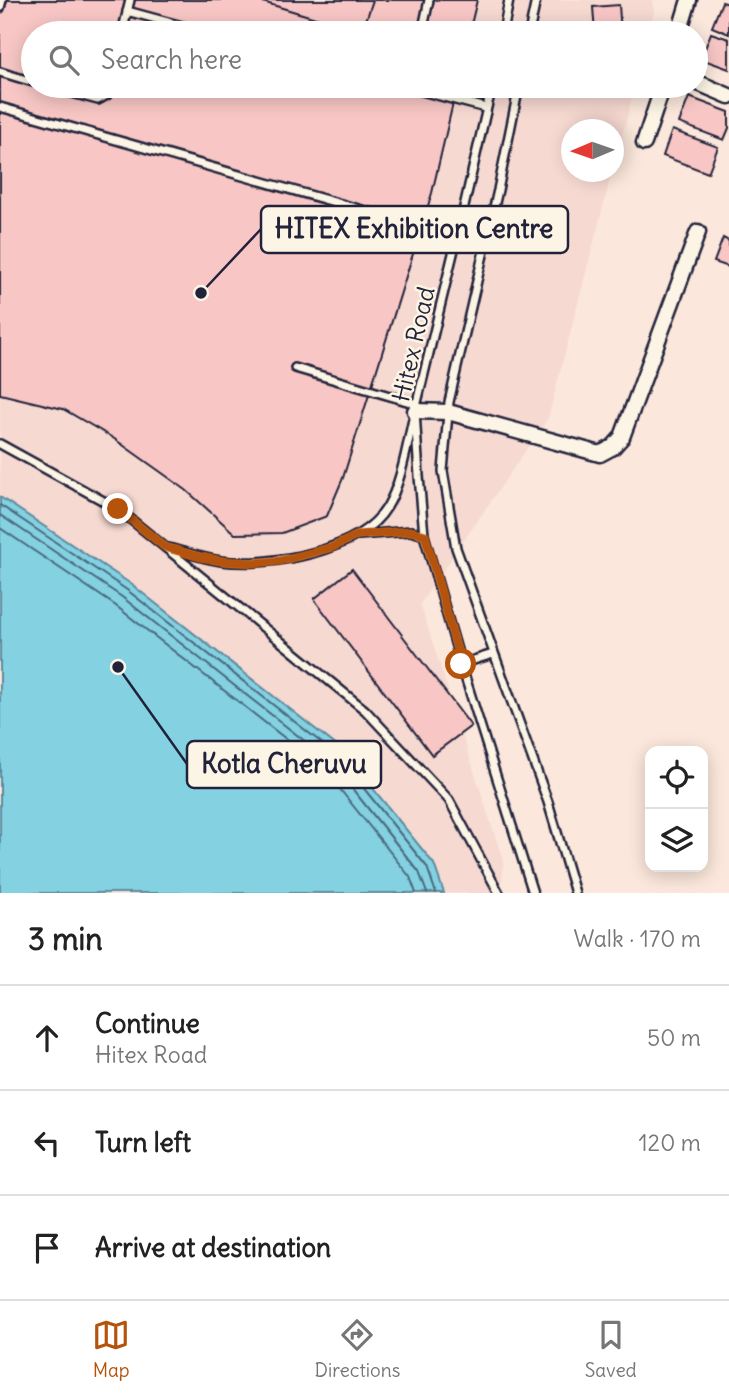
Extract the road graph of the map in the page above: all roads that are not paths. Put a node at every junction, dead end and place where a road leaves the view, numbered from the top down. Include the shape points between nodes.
1 (2, 0) edge
2 (130, 0) edge
3 (429, 0) edge
4 (509, 0) edge
5 (536, 0) edge
6 (689, 0) edge
7 (0, 8) edge
8 (128, 11) junction
9 (125, 21) edge
10 (164, 21) edge
11 (425, 21) edge
12 (505, 21) edge
13 (532, 21) edge
14 (683, 21) edge
15 (0, 72) edge
16 (21, 78) edge
17 (708, 87) edge
18 (729, 96) edge
19 (450, 98) edge
20 (489, 98) edge
21 (517, 98) edge
22 (659, 98) edge
23 (0, 107) edge
24 (486, 108) junction
25 (644, 143) dead end
26 (698, 232) dead end
27 (457, 237) junction
28 (296, 369) dead end
29 (416, 408) junction
30 (448, 412) junction
31 (0, 444) edge
32 (358, 535) junction
33 (425, 535) junction
34 (165, 547) junction
35 (493, 654) junction
36 (461, 664) junction
37 (499, 893) edge
38 (533, 893) edge
39 (575, 893) edge

1 - 7 lane
2 - 8 lane
3 - 11 lane
4 - 12 lane
5 - 13 lane
6 - 14 street
8 - 9 lane
8 - 10 lane
15 - 16 lane
17 - 18 street
19 - 24 lane
20 - 24 lane, Hitex Road
21 - 30 lane
22 - 25 street
23 - 27 lane
24 - 27 lane, Hitex Road
26 - 30 street via 622,437 613,447 600,454
27 - 29 lane, Hitex Road
28 - 29 lane
29 - 30 street
29 - 32 lane via 393,494 377,519
29 - 33 lane, Hitex Road
30 - 35 lane via 443,471 449,516
31 - 34 lane via 118,509
32 - 33 lane via 411,531
32 - 34 lane via 333,547 253,563 222,561
33 - 36 lane, Hitex Road
34 - 37 lane via 365,710 449,800
35 - 36 lane
35 - 39 lane via 548,802
36 - 38 lane, Hitex Road

